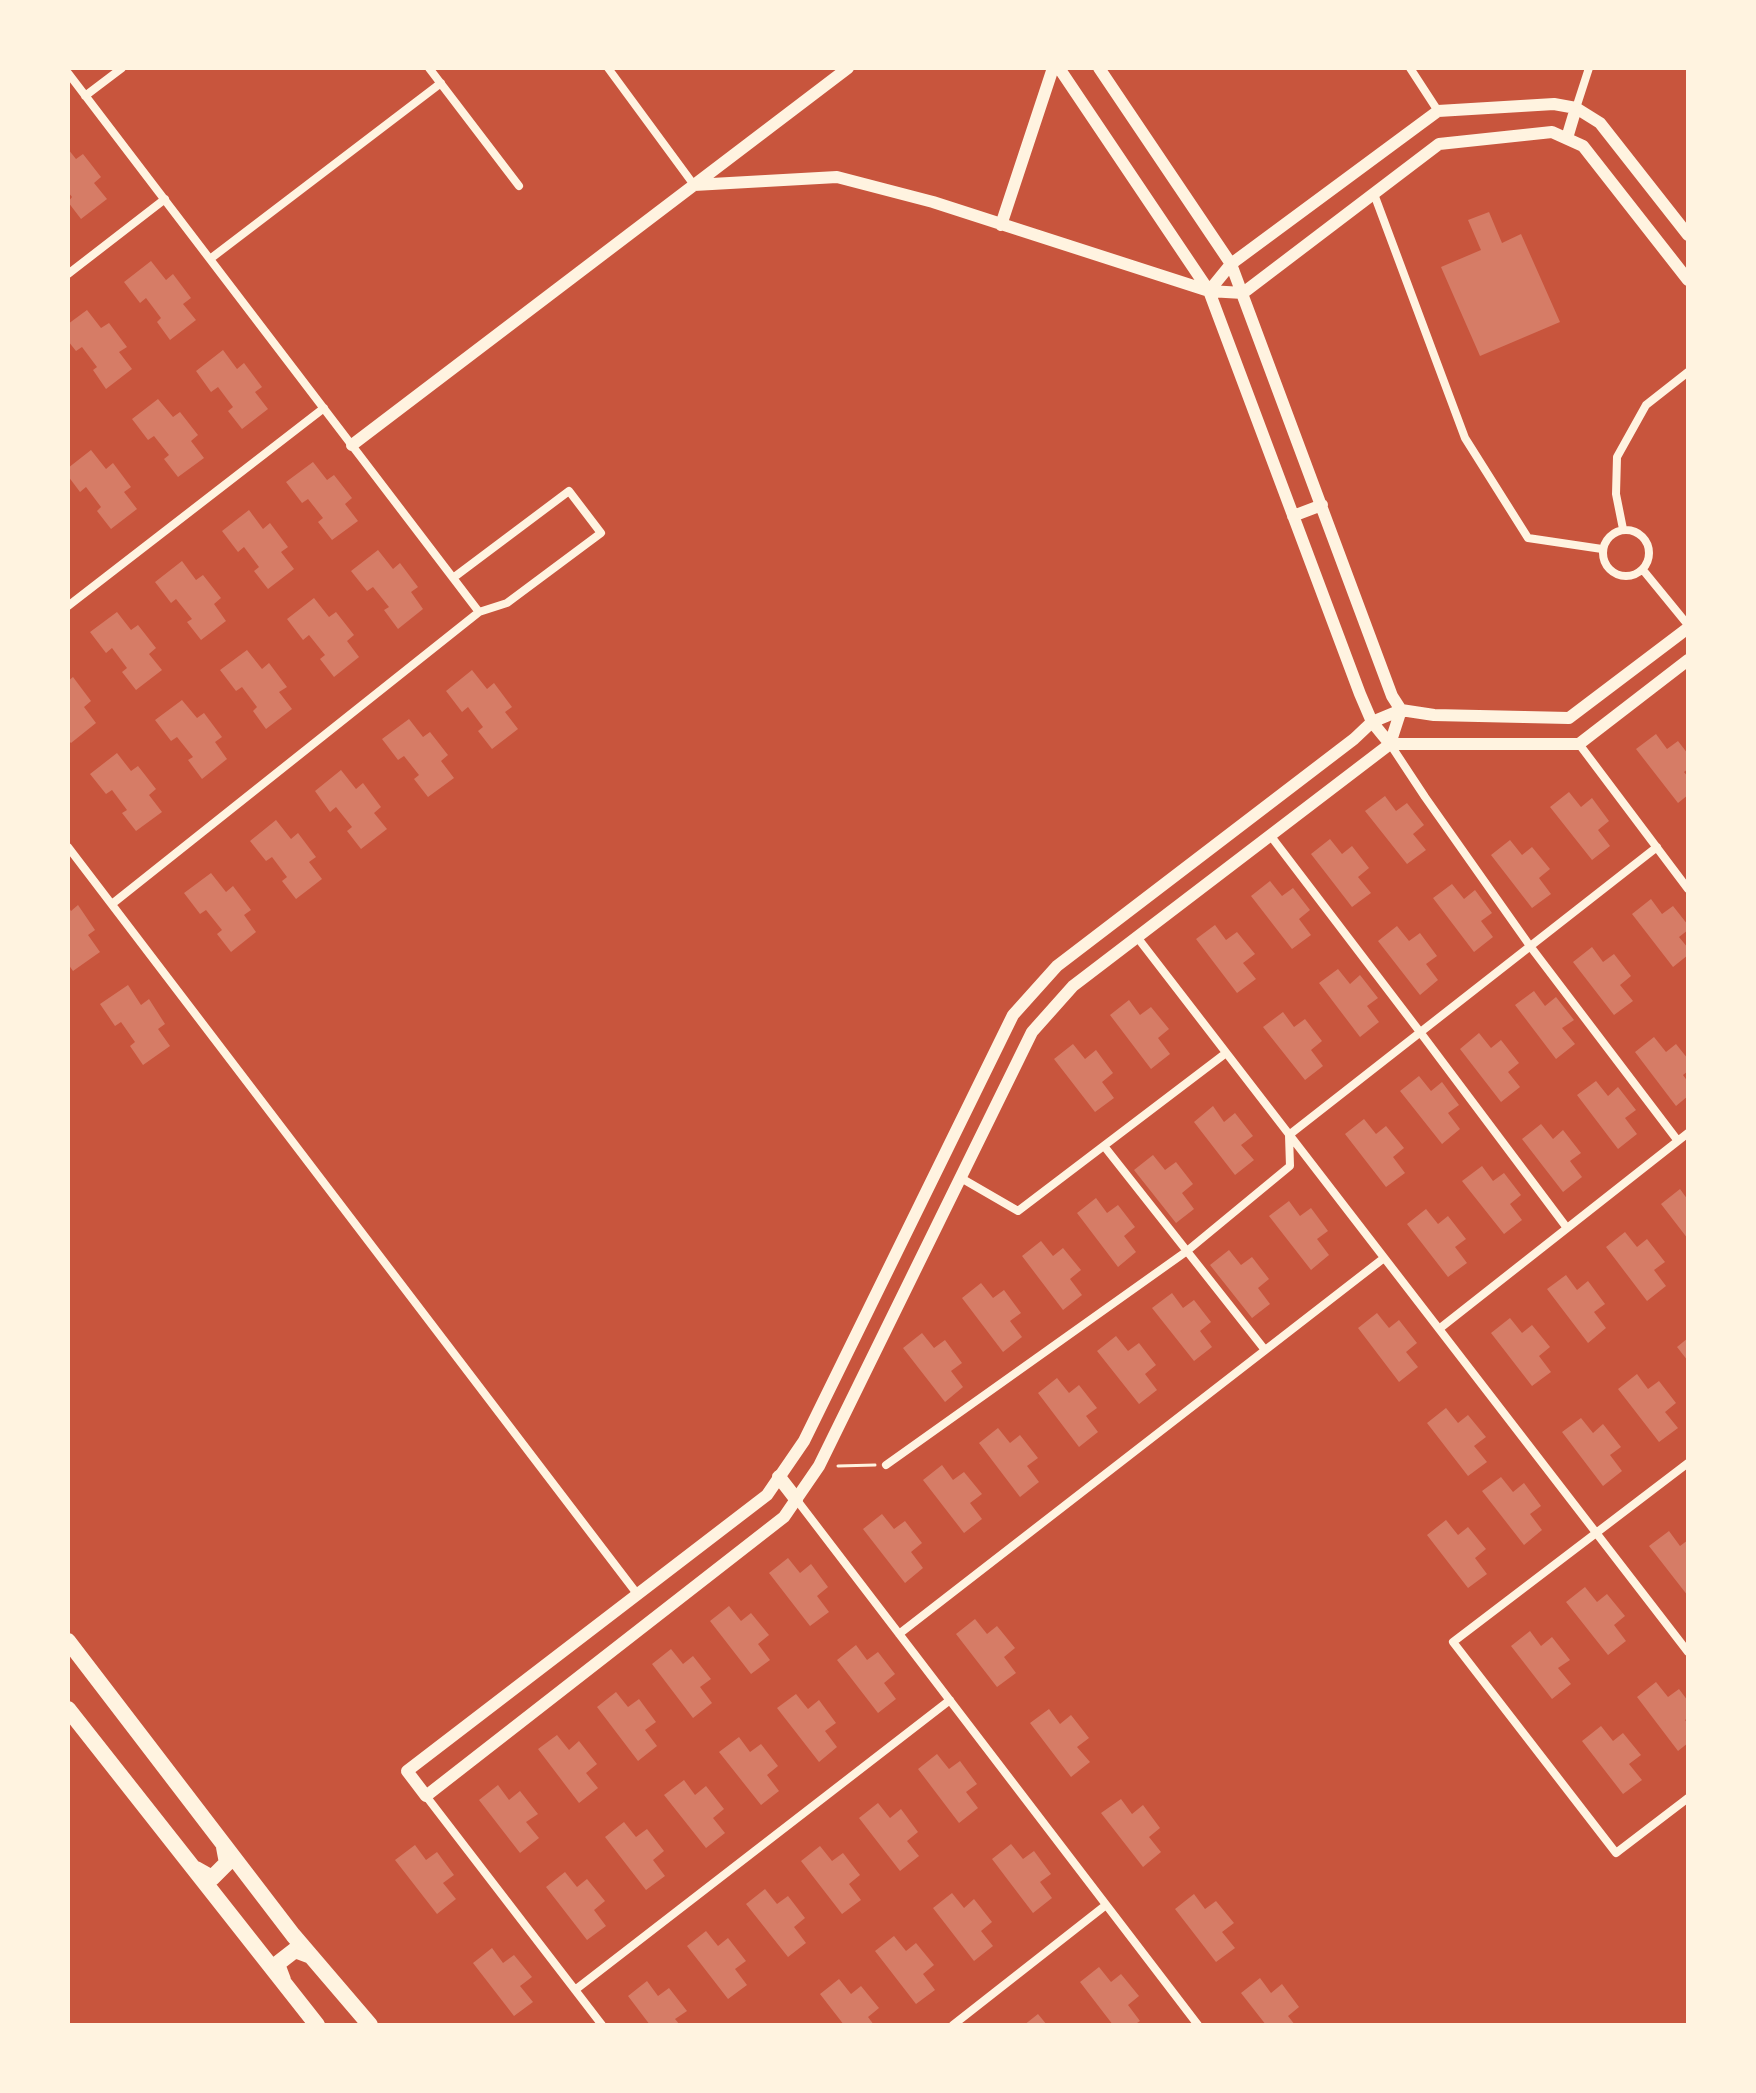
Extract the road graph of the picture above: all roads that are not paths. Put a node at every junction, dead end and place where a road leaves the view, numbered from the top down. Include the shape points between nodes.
1 (122, 68) edge
2 (429, 68) edge
3 (608, 68) edge
4 (848, 68) edge
5 (1056, 68) edge
6 (1099, 68) edge
7 (1410, 68) edge
8 (1589, 68) edge
9 (68, 73) edge
10 (441, 83) junction
11 (85, 96) junction
12 (1576, 108) junction
13 (1438, 111) junction
14 (1567, 138) junction
15 (694, 185) junction
16 (519, 186) dead end
17 (1374, 194) junction
18 (165, 199) junction
19 (1001, 225) junction
20 (1688, 235) edge
21 (210, 259) junction
22 (1231, 264) junction
23 (68, 274) edge
24 (1687, 275) edge
25 (1209, 291) junction
26 (1243, 293) junction
27 (1688, 372) edge
28 (324, 408) junction
29 (352, 445) junction
30 (1322, 505) junction
31 (1293, 516) junction
32 (1623, 529) junction
33 (1602, 549) junction
34 (1643, 570) junction
35 (453, 578) junction
36 (68, 606) edge
37 (479, 612) junction
38 (1688, 626) edge
39 (1688, 660) edge
40 (1401, 710) junction
41 (1569, 718) junction
42 (1372, 722) junction
43 (1390, 744) junction
44 (1579, 744) junction
45 (1270, 835) junction
46 (68, 847) edge
47 (1657, 847) junction
48 (1688, 889) edge
49 (112, 904) junction
50 (1137, 937) junction
51 (1530, 946) junction
52 (1420, 1032) junction
53 (1226, 1053) junction
54 (1688, 1133) edge
55 (1289, 1135) junction
56 (1678, 1141) junction
57 (1104, 1146) junction
58 (961, 1178) junction
59 (1567, 1228) junction
60 (1187, 1251) junction
61 (1384, 1258) junction
62 (1439, 1329) junction
63 (1265, 1350) junction
64 (1688, 1463) edge
65 (886, 1465) road end
66 (779, 1477) junction
67 (796, 1499) junction
68 (1596, 1533) junction
69 (638, 1595) junction
70 (899, 1634) junction
71 (68, 1641) edge
72 (1688, 1652) edge
73 (950, 1700) junction
74 (68, 1709) edge
75 (426, 1796) junction
76 (1688, 1798) edge
77 (222, 1841) junction
78 (191, 1866) junction
79 (1106, 1905) junction
80 (312, 1957) junction
81 (284, 1984) junction
82 (575, 1990) junction
83 (317, 2025) edge
84 (370, 2025) edge
85 (602, 2025) edge
86 (953, 2025) edge
87 (1198, 2025) edge

1 - 11 street
2 - 10 street
3 - 15 street
4 - 15 street
5 - 19 street
5 - 25 street
6 - 22 street
7 - 13 street
8 - 12 street
9 - 11 street
10 - 16 street
10 - 21 street
11 - 18 street
12 - 13 street via 1554,104
12 - 14 street
12 - 20 street via 1600,123
13 - 22 street
14 - 17 street via 1552,132 1439,144
14 - 24 street via 1583,146
15 - 19 street via 837,177
15 - 29 street
17 - 26 street
17 - 33 street via 1465,438 1528,538
18 - 21 street
18 - 23 street
19 - 25 street
21 - 28 street
22 - 25 street
22 - 26 street
25 - 26 street
25 - 31 street
26 - 30 street
27 - 32 street via 1646,405 1617,457 1616,494
28 - 29 street
28 - 36 street
29 - 35 street
30 - 31 street
30 - 40 street
31 - 42 street
32 - 33 street via 1609,536
32 - 34 street via 1648,542 1650,557
33 - 34 street via 1605,564 1615,575 1630,577
34 - 38 street
35 - 37 street
35 - 37 street via 569,491 601,533 507,603
37 - 49 street
38 - 41 street
39 - 44 street
40 - 41 street
40 - 42 street
40 - 43 street
41 - 44 street
42 - 43 street
42 - 66 street via 1057,966 1013,1015 804,1441
43 - 44 street
43 - 45 street
43 - 51 street
44 - 47 street
45 - 50 street
45 - 52 street
46 - 49 street
47 - 48 street
47 - 51 street
49 - 69 street
50 - 53 street
50 - 58 street via 1073,986 1032,1032
51 - 52 street
51 - 56 street
52 - 55 street
52 - 59 street
53 - 55 street
53 - 57 street
54 - 56 street
55 - 60 street via 1290,1166
55 - 61 street
56 - 59 street
57 - 58 street via 1018,1211
57 - 60 street
58 - 67 street via 819,1466
59 - 62 street
60 - 63 street
60 - 65 street
61 - 62 street
61 - 63 street
62 - 68 street
63 - 70 street
64 - 68 street
66 - 67 main road
66 - 69 street via 767,1495
67 - 70 street
67 - 75 street via 784,1517
68 - 72 street
68 - 76 street via 1453,1642 1616,1853
69 - 75 street via 407,1771
70 - 73 street
71 - 77 highway
73 - 79 street
73 - 82 street
74 - 78 highway
75 - 82 street
77 - 78 highway via 227,1863 212,1878
77 - 80 highway
78 - 81 highway
79 - 86 street
79 - 87 street
80 - 81 highway via 295,1950 277,1964
80 - 84 highway
81 - 83 highway
82 - 85 street

